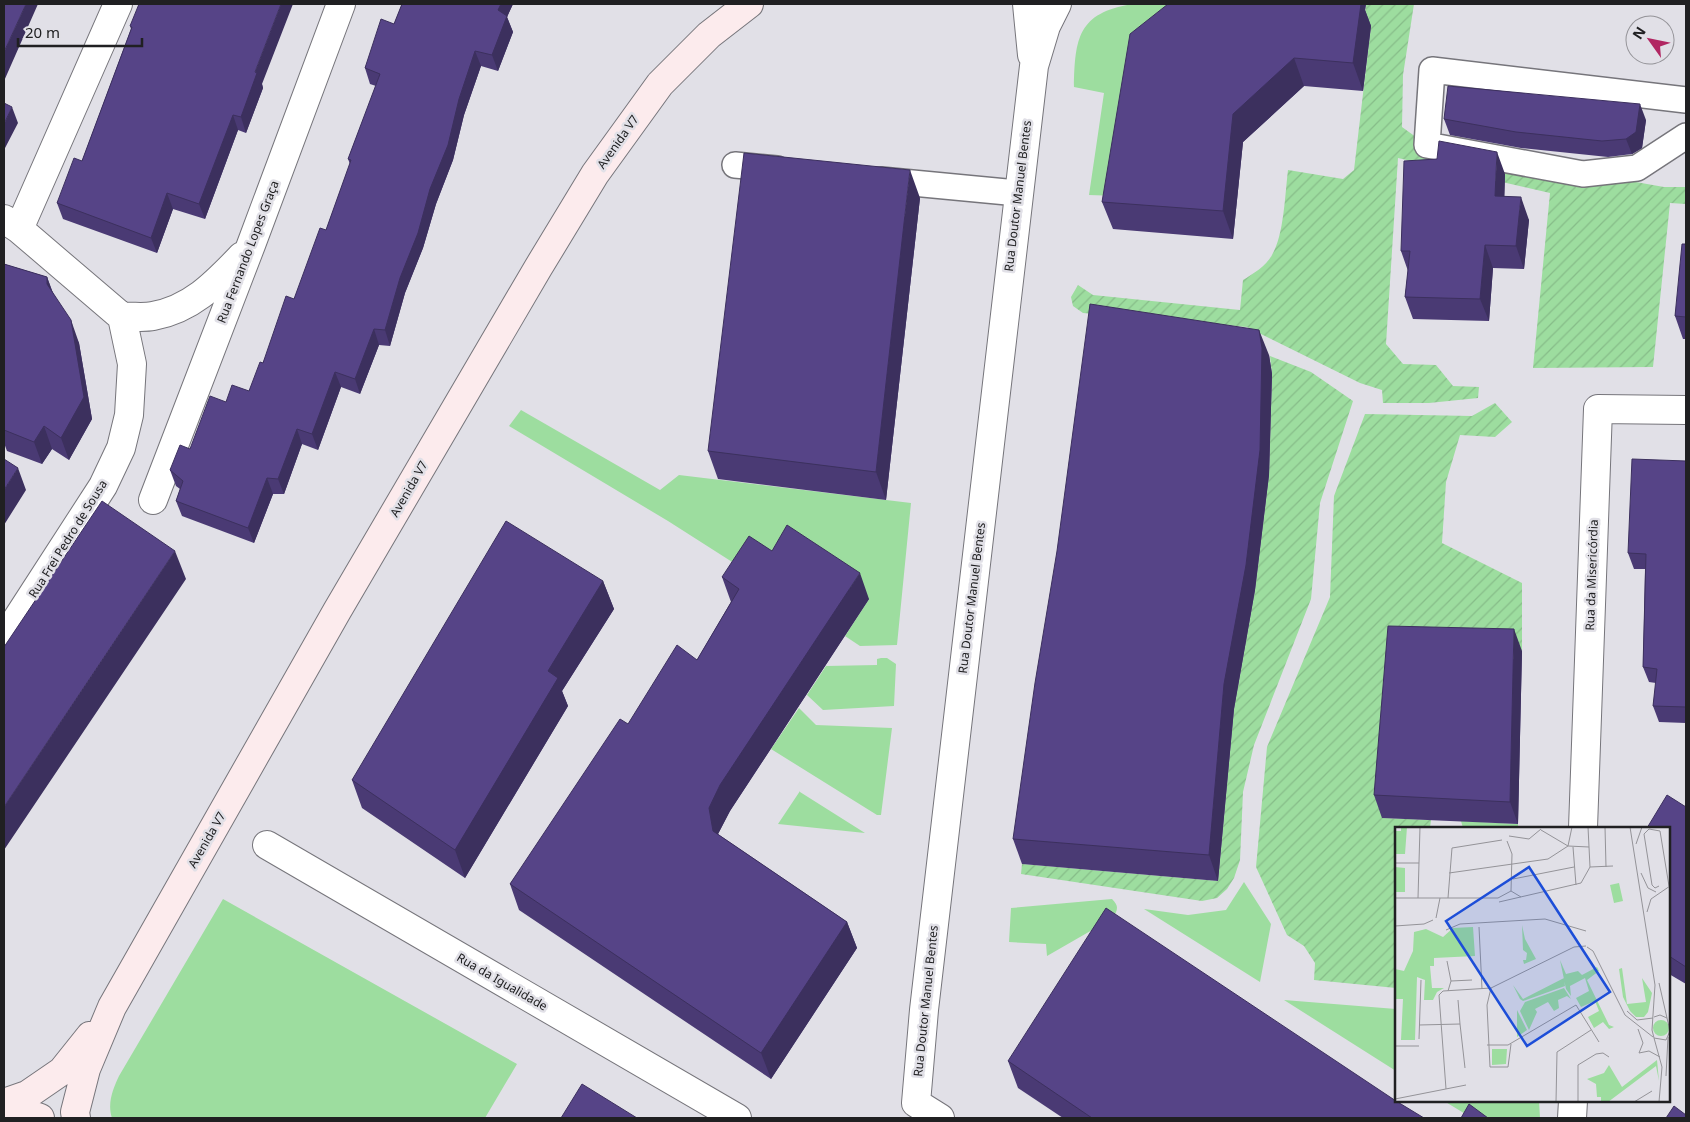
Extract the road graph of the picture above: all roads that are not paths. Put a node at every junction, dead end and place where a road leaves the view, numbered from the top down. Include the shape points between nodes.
1 (118, 4) edge
2 (342, 4) edge
3 (749, 4) edge
4 (1027, 4) edge
5 (1057, 4) edge
6 (1034, 66) junction
7 (1686, 100) edge
8 (1686, 136) edge
9 (735, 165) dead end
10 (802, 172) edge
11 (859, 178) edge
12 (1018, 193) junction
13 (11, 224) edge
14 (252, 245) junction
15 (122, 317) junction
16 (1686, 410) edge
17 (153, 500) dead end
18 (4, 640) edge
19 (1583, 827) edge
20 (267, 846) dead end
21 (112, 1007) junction
22 (1573, 1102) edge
23 (4, 1104) edge
24 (4, 1109) edge
25 (912, 1111) edge
26 (40, 1118) edge
27 (76, 1118) edge
28 (737, 1118) edge
29 (940, 1118) edge
30 (1572, 1118) edge

1 - 13 street
2 - 14 street, Rua Fernando Lopes Graça
3 - 21 street, Avenida V7 via 709,35 660,84 596,174 342,602
4 - 6 street
5 - 6 street via 1046,26
6 - 12 street, Rua Doutor Manuel Bentes
7 - 8 lane via 1432,70 1427,145 1583,174 1637,168
9 - 10 lane
11 - 12 lane
12 - 25 street, Rua Doutor Manuel Bentes
13 - 15 street
14 - 15 street via 214,285 185,305 153,316
14 - 17 street, Rua Fernando Lopes Graça
15 - 18 street, Rua Frei Pedro de Sousa via 132,364 129,415 121,448 103,486
16 - 19 street, Rua da Misericórdia via 1598,409
20 - 28 street, Rua da Igualidade
21 - 23 street, Avenida V7 via 62,1071 27,1095
21 - 27 street, Avenida V7 via 86,1069
22 - 30 street
24 - 26 street
25 - 29 street, Rua Doutor Manuel Bentes

